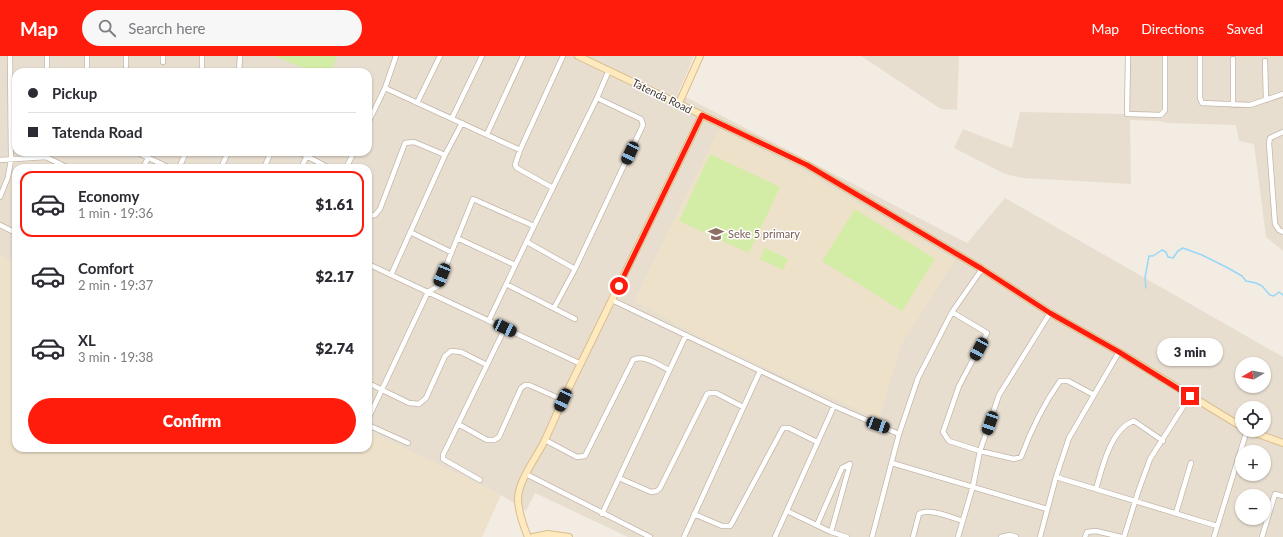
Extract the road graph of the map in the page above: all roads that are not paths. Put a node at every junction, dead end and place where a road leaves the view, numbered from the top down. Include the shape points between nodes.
1 (10, 56) edge
2 (47, 56) edge
3 (87, 56) edge
4 (126, 56) edge
5 (163, 56) edge
6 (202, 56) edge
7 (240, 56) edge
8 (396, 56) edge
9 (440, 56) edge
10 (482, 56) edge
11 (523, 56) edge
12 (563, 56) edge
13 (578, 56) edge
14 (700, 56) edge
15 (1128, 56) edge
16 (1165, 56) edge
17 (1200, 56) edge
18 (1233, 60) dead end
19 (1265, 61) dead end
20 (163, 62) dead end
21 (126, 66) dead end
22 (47, 68) edge
23 (87, 68) edge
24 (202, 68) edge
25 (239, 68) edge
26 (608, 70) junction
27 (385, 88) junction
28 (1283, 94) edge
29 (598, 98) junction
30 (1266, 100) junction
31 (679, 103) junction
32 (418, 104) junction
33 (1233, 105) junction
34 (372, 114) edge
35 (702, 115) junction
36 (452, 118) junction
37 (462, 123) junction
38 (1283, 132) edge
39 (487, 134) junction
40 (520, 150) junction
41 (445, 155) junction
42 (39, 156) edge
43 (47, 156) edge
44 (144, 156) edge
45 (307, 156) joint
46 (148, 158) junction
47 (0, 160) edge
48 (11, 160) junction
49 (55, 164) edge
50 (145, 164) edge
51 (161, 164) edge
52 (303, 164) edge
53 (322, 164) edge
54 (553, 188) junction
55 (0, 197) edge
56 (372, 215) edge
57 (0, 225) edge
58 (534, 226) junction
59 (12, 231) edge
60 (410, 232) junction
61 (1283, 232) edge
62 (457, 238) junction
63 (527, 242) junction
64 (451, 252) junction
65 (515, 265) junction
66 (372, 266) edge
67 (575, 269) junction
68 (982, 269) junction
69 (391, 275) junction
70 (506, 284) junction
71 (428, 292) junction
72 (612, 300) junction
73 (554, 308) junction
74 (952, 312) junction
75 (1050, 313) junction
76 (576, 319) dead end
77 (489, 320) junction
78 (505, 328) junction
79 (686, 335) junction
80 (1119, 352) junction
81 (581, 364) junction
82 (487, 366) junction
83 (670, 370) junction
84 (760, 371) junction
85 (372, 385) edge
86 (383, 389) junction
87 (1094, 395) junction
88 (1190, 396) junction
89 (563, 400) junction
90 (834, 406) junction
91 (743, 407) junction
92 (372, 411) edge
93 (1235, 423) edge
94 (458, 424) junction
95 (372, 427) edge
96 (899, 434) junction
97 (1245, 437) edge
98 (1264, 437) edge
99 (544, 440) junction
100 (1163, 441) junction
101 (817, 442) junction
102 (408, 443) dead end
103 (1283, 443) edge
104 (980, 451) junction
105 (892, 463) junction
106 (1191, 463) dead end
107 (526, 474) junction
108 (1056, 477) junction
109 (619, 478) junction
110 (480, 480) dead end
111 (973, 486) junction
112 (1096, 489) junction
113 (1283, 496) edge
114 (1136, 502) junction
115 (1048, 508) junction
116 (787, 511) junction
117 (1176, 513) junction
118 (602, 514) junction
119 (694, 514) junction
120 (963, 521) junction
121 (817, 525) junction
122 (1217, 526) junction
123 (831, 532) junction
124 (528, 537) edge
125 (533, 537) edge
126 (569, 537) edge
127 (650, 537) edge
128 (684, 537) edge
129 (775, 537) edge
130 (847, 537) edge
131 (872, 537) edge
132 (913, 537) edge
133 (958, 537) edge
134 (1001, 537) edge
135 (1016, 537) edge
136 (1040, 537) edge
137 (1085, 537) edge
138 (1123, 537) edge
139 (1214, 537) edge
140 (1262, 537) edge

1 - 48 street
2 - 22 street
3 - 23 street
4 - 21 street
5 - 20 street
6 - 24 street
7 - 25 street
8 - 27 street
9 - 32 street
10 - 36 street
11 - 39 street
12 - 40 street
13 - 26 street, Tatenda Road
14 - 31 street
15 - 16 street via 1127,114 1161,115 1165,110
17 - 33 street via 1200,101 1205,104
18 - 33 street
19 - 30 street
26 - 29 street
26 - 31 street, Tatenda Road
27 - 32 street
27 - 34 street
28 - 30 street
29 - 54 street
29 - 67 street via 641,119 643,125
30 - 33 street
31 - 35 street, Tatenda Road
32 - 36 street
35 - 68 street, Tatenda Road via 807,165
35 - 72 street
36 - 37 street
37 - 39 street
37 - 41 street
38 - 61 street via 1270,138 1269,143 1275,224
39 - 40 street
40 - 54 street via 515,162 516,167
41 - 56 street via 414,142 405,143 380,209
41 - 60 street
42 - 48 street
43 - 49 street
44 - 46 street
45 - 52 street
45 - 53 street
46 - 50 street
46 - 51 street
47 - 48 street
48 - 55 street
54 - 58 street
57 - 59 street
58 - 62 street via 473,199
58 - 63 street
60 - 64 street
60 - 69 street
62 - 64 street
62 - 65 street
63 - 65 street
63 - 67 street
64 - 71 street via 438,286
65 - 70 street
66 - 69 street
67 - 73 street
68 - 74 street
68 - 75 street, Tatenda Road
69 - 71 street
70 - 73 street
70 - 77 street
71 - 77 street
71 - 86 street
72 - 79 street
72 - 81 street
73 - 76 street
74 - 96 street via 918,378
74 - 104 street via 987,333 959,386 943,432 949,441
75 - 80 street, Tatenda Road
75 - 104 street via 999,396
77 - 78 street
78 - 81 street
78 - 82 street
79 - 83 street
79 - 84 street
80 - 87 street
80 - 88 street, Tatenda Road
81 - 89 street
82 - 86 street via 461,352 451,351 445,356 426,398 418,404
82 - 94 street
83 - 99 street via 643,358 634,360 585,456 577,457
83 - 109 street
84 - 90 street
84 - 91 street
85 - 86 street
86 - 92 street
87 - 104 street via 1068,381 1060,381 1030,432 1021,457 1014,459
87 - 108 street via 1069,438
88 - 93 street, Tatenda Road
88 - 100 street
89 - 94 street via 525,385 521,388 499,437 494,440 486,440
89 - 99 street
90 - 96 street
90 - 101 street
91 - 109 street via 716,393 708,394 657,491 651,492
91 - 119 street
94 - 110 street via 443,459
95 - 102 street
96 - 105 street
97 - 122 street
98 - 103 street
99 - 107 street
100 - 112 street via 1134,421 1126,423 1106,455
100 - 114 street via 1150,459
101 - 116 street
101 - 119 street via 789,428 783,428 730,526 722,526
104 - 111 street
105 - 111 street
105 - 131 street
106 - 117 street
107 - 118 street
107 - 124 street via 518,497 522,523
108 - 112 street
108 - 115 street
109 - 118 street
111 - 115 street
111 - 120 street
112 - 114 street
113 - 140 street via 1275,494
114 - 117 street
114 - 138 street
115 - 136 street
116 - 121 street
116 - 129 street
117 - 122 street
118 - 127 street
119 - 128 street
120 - 132 street via 931,511 922,512 919,514
120 - 133 street
121 - 123 street
121 - 123 street via 842,468 850,464
122 - 139 street
123 - 130 street
125 - 126 street via 548,534
134 - 135 street
137 - 138 street via 1087,532 1096,530

